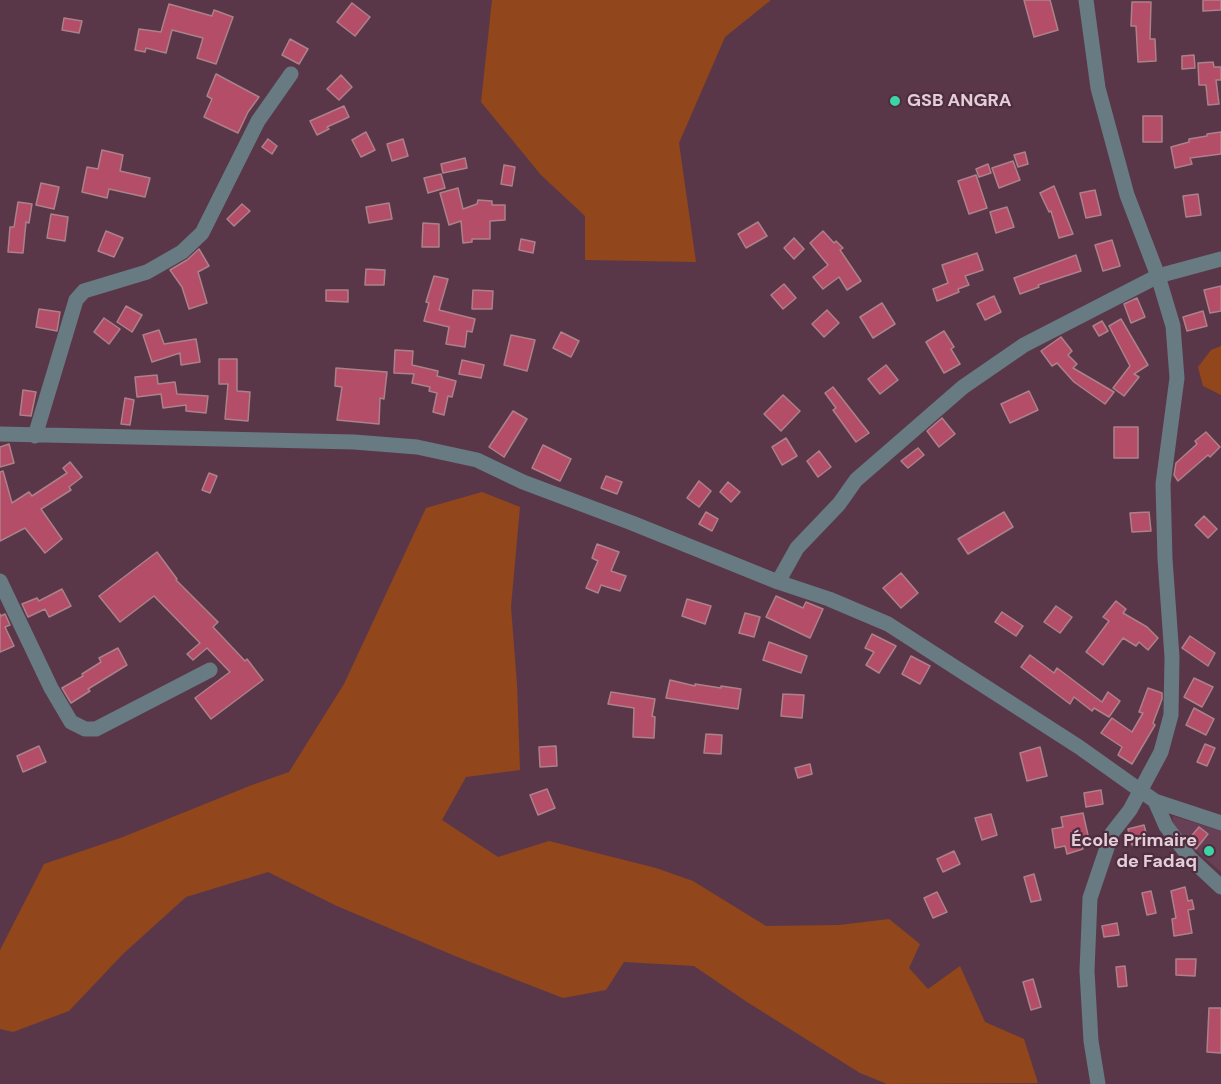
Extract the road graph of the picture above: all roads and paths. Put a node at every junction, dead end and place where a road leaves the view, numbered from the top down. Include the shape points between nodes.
1 (1086, 0) edge
2 (291, 74) dead end
3 (1221, 259) edge
4 (1158, 276) junction
5 (0, 434) edge
6 (35, 436) junction
7 (0, 581) edge
8 (778, 582) junction
9 (210, 670) dead end
10 (1140, 791) junction
11 (1155, 801) junction
12 (1221, 823) edge
13 (1221, 887) edge
14 (1098, 1084) edge

1 - 4 street via 1098,88 1127,195
2 - 6 street via 258,122 202,232 182,252 147,272 84,291 76,300
3 - 4 street
4 - 8 street via 1024,345 963,387 856,480 797,548
4 - 10 street via 1173,326 1177,378 1164,484 1171,715 1161,752
5 - 6 street
6 - 8 street via 354,442 417,447 477,460 523,482
7 - 9 street via 51,688 71,722 85,729 96,729
8 - 10 street via 888,624
10 - 11 street
10 - 14 street via 1112,833 1090,898 1087,971
11 - 12 street
11 - 13 street via 1166,826 1190,858

